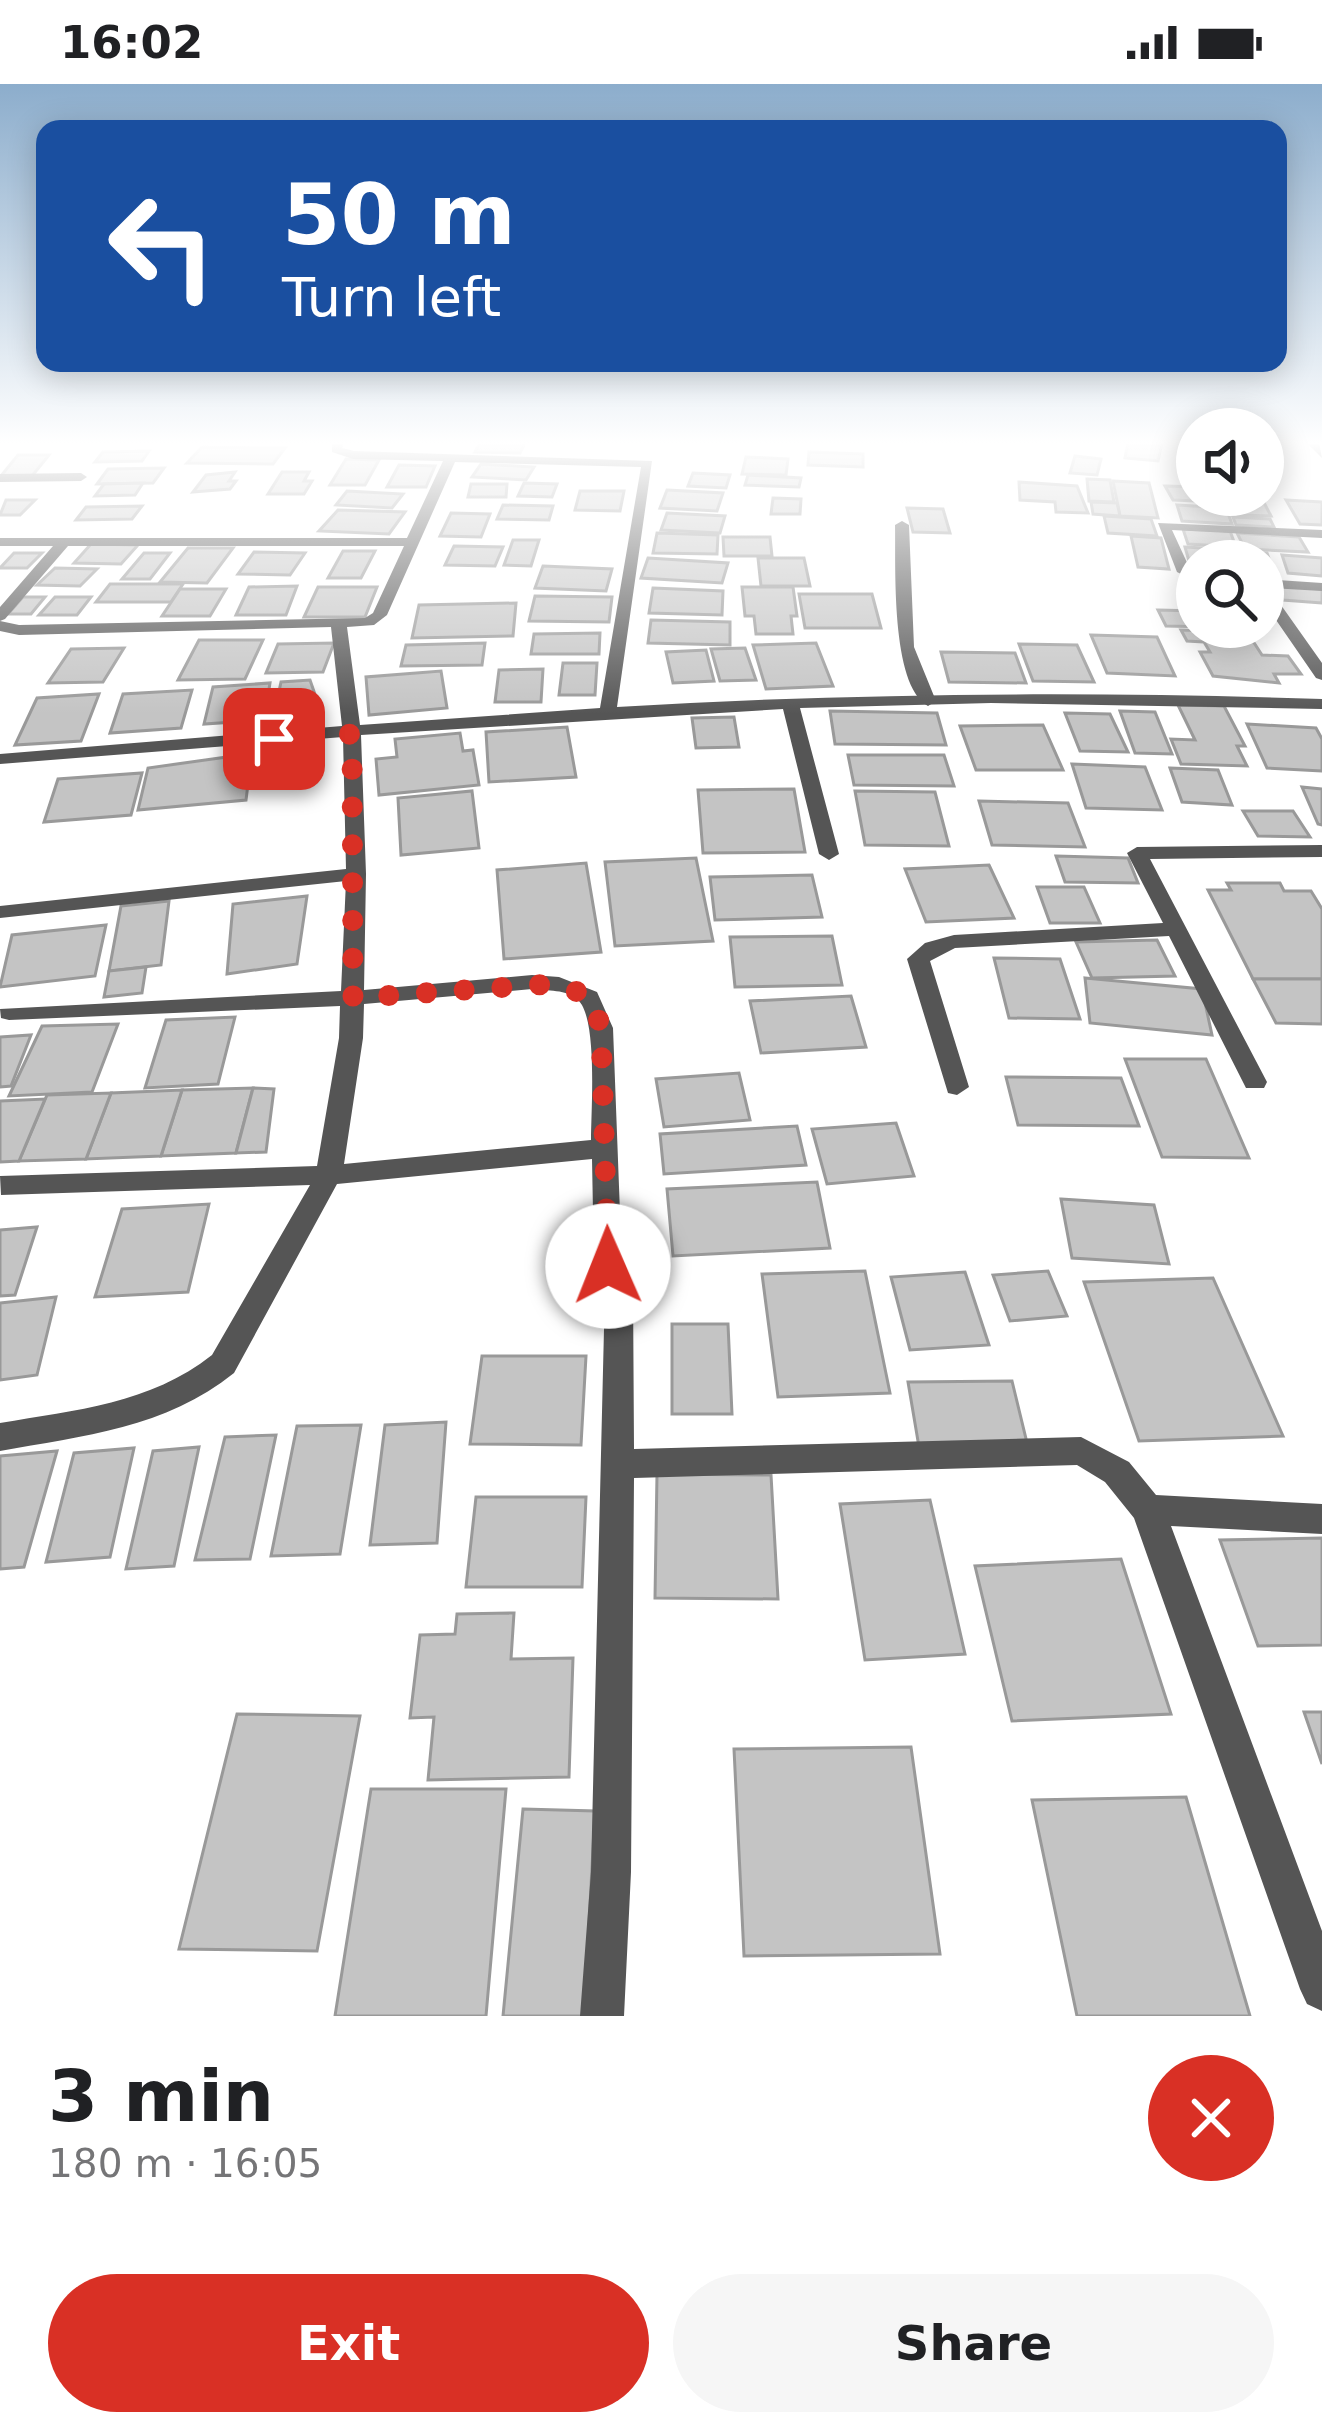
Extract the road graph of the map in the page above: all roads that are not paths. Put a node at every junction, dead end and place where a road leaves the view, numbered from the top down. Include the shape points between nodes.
1 (419, 533) edge
2 (637, 533) edge
3 (902, 533) edge
4 (0, 542) edge
5 (64, 542) junction
6 (415, 542) junction
7 (1322, 586) edge
8 (1284, 587) edge
9 (0, 616) edge
10 (1284, 618) edge
11 (0, 626) edge
12 (339, 626) junction
13 (1322, 675) edge
14 (928, 701) junction
15 (790, 704) junction
16 (1322, 704) edge
17 (608, 712) junction
18 (352, 734) junction
19 (0, 759) edge
20 (1322, 851) edge
21 (830, 854) dead end
22 (356, 874) junction
23 (0, 912) edge
24 (1176, 929) junction
25 (353, 998) junction
26 (9, 1013) dead end
27 (1255, 1082) dead end
28 (957, 1088) dead end
29 (605, 1148) junction
30 (329, 1175) junction
31 (1, 1185) edge
32 (0, 1437) edge
33 (618, 1464) junction
34 (1148, 1510) junction
35 (1322, 1519) edge
36 (1322, 1989) edge
37 (602, 2016) edge

1 - 6 street
2 - 17 street
3 - 14 street via 906,647
4 - 5 street
5 - 6 street
5 - 9 street
6 - 12 street via 379,615
7 - 8 street
10 - 13 street
11 - 12 street
12 - 18 street
14 - 15 street
14 - 16 street
15 - 17 street
15 - 21 street
17 - 18 street
18 - 19 street
18 - 22 street
20 - 24 street via 1138,853
22 - 23 street
22 - 25 street
24 - 27 street
24 - 28 street via 933,948 918,959
25 - 26 street
25 - 29 street via 509,985 580,990 593,1001 601,1028
25 - 30 street
29 - 30 street
29 - 33 street
30 - 31 street
30 - 32 street via 223,1364 200,1386 164,1403
33 - 34 street via 1082,1451 1118,1472
33 - 37 street
34 - 35 street
34 - 36 street

